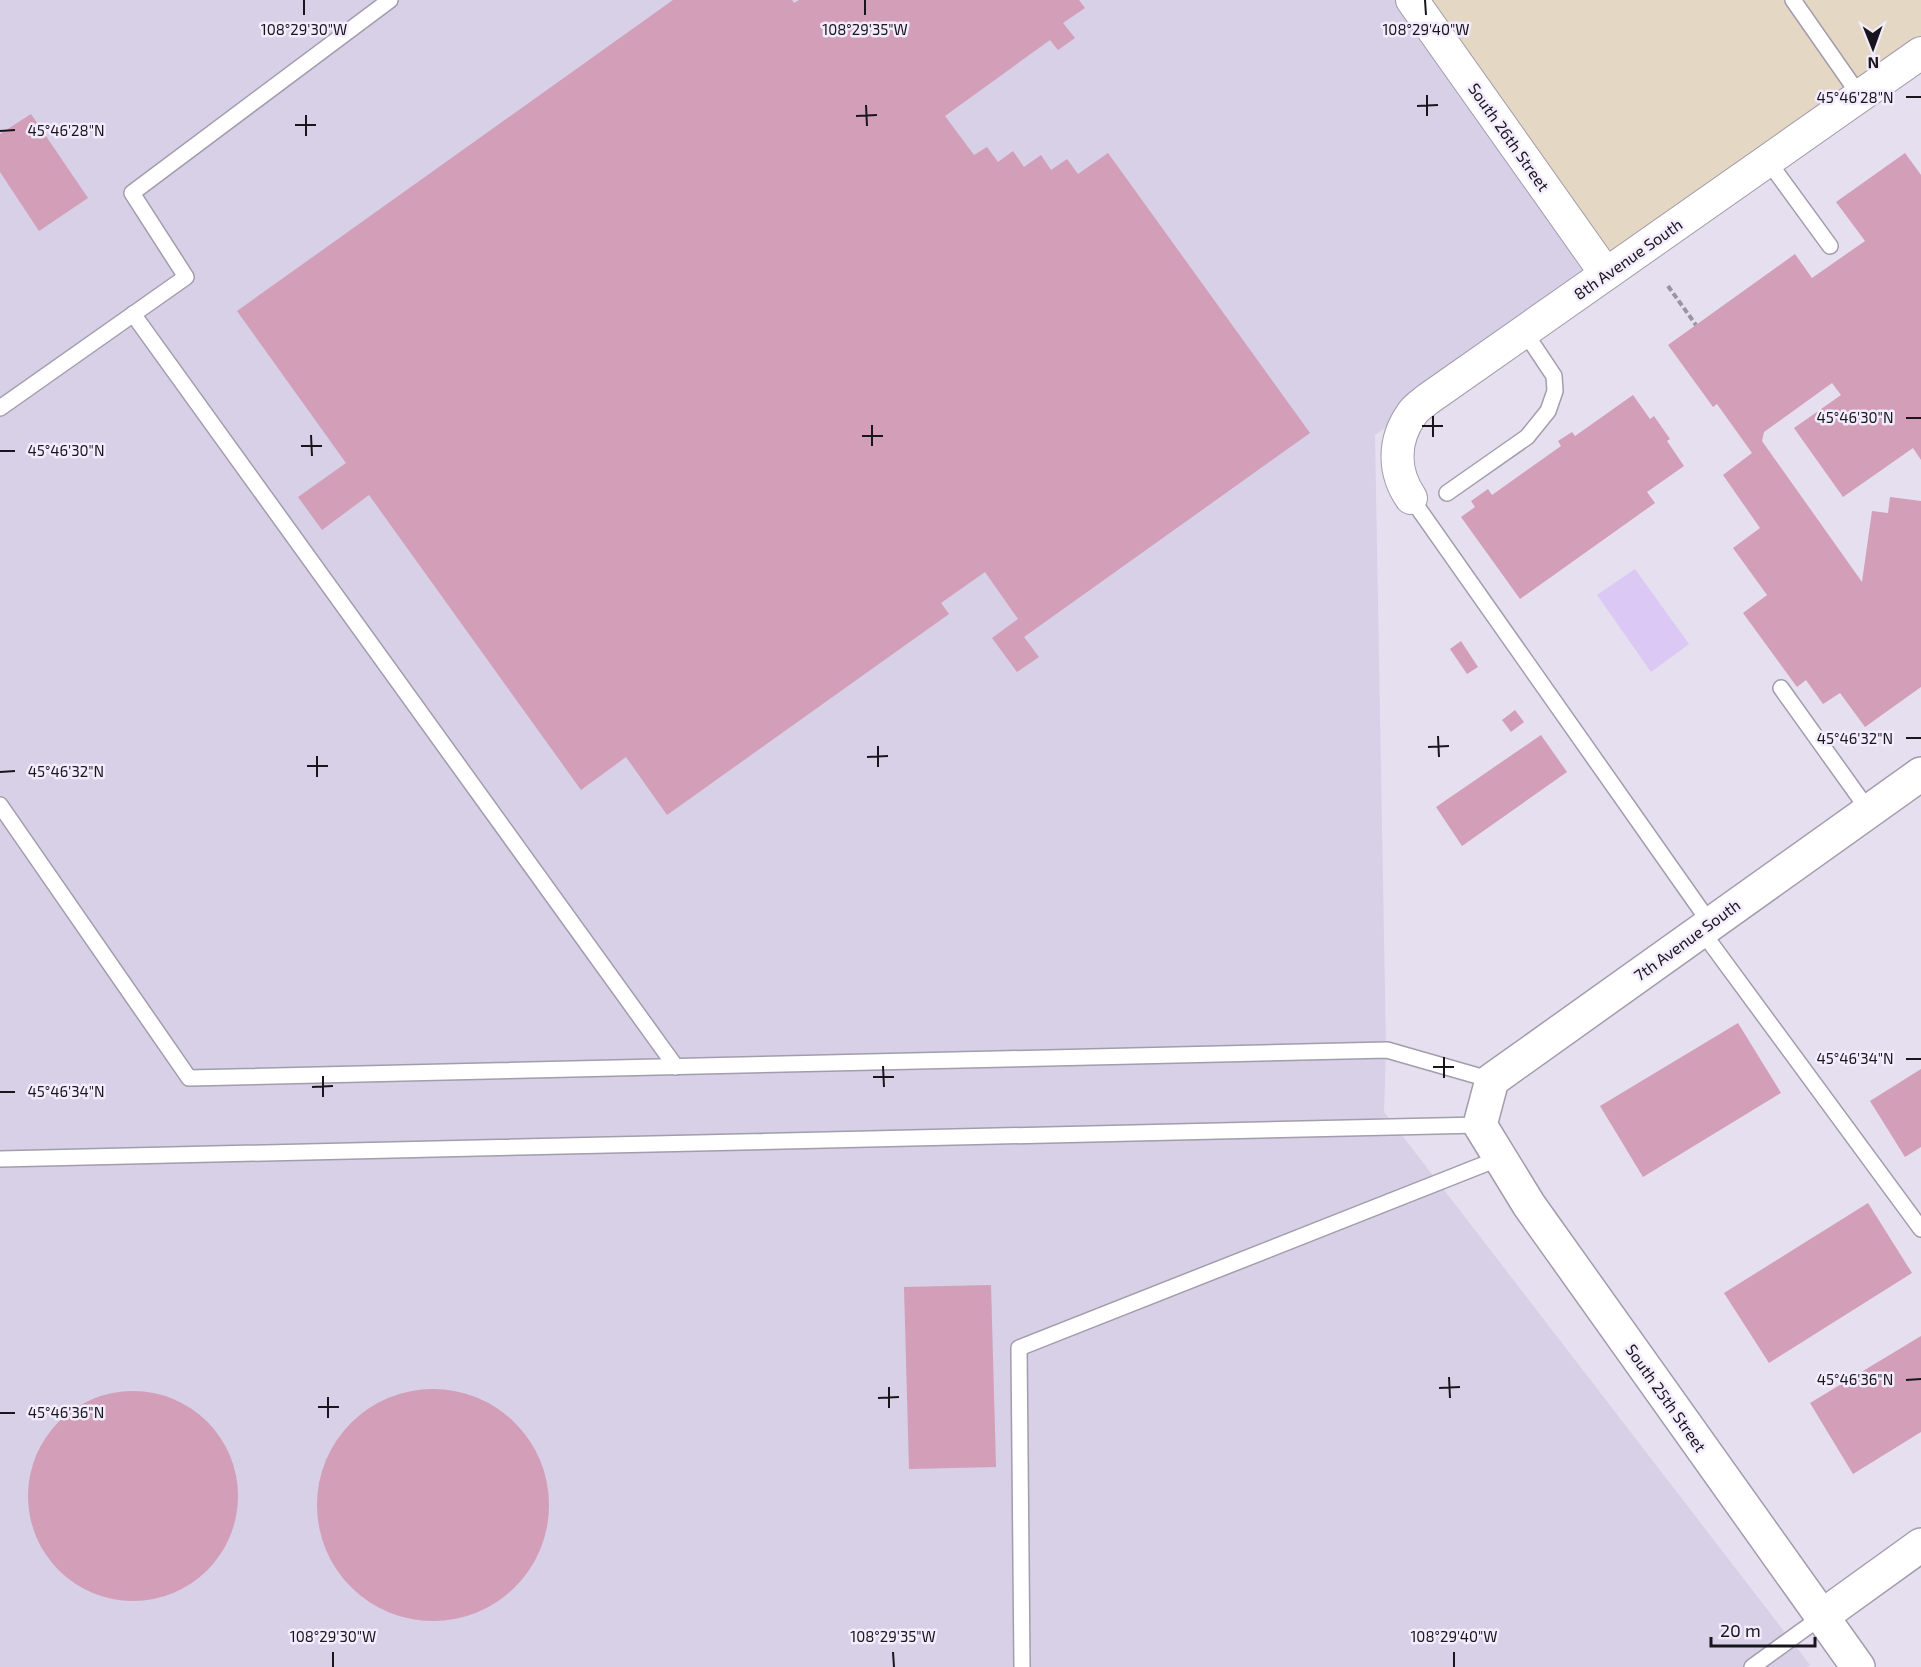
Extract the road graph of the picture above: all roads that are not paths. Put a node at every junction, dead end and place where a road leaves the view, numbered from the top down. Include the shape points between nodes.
1 (390, 0) edge
2 (1412, 0) edge
3 (1793, 0) edge
4 (1921, 53) edge
5 (1860, 96) junction
6 (1768, 161) junction
7 (1830, 246) dead end
8 (1606, 274) junction
9 (132, 314) junction
10 (1524, 331) junction
11 (0, 408) edge
12 (1448, 493) dead end
13 (1411, 498) joint
14 (1781, 688) dead end
15 (1921, 774) edge
16 (0, 805) edge
17 (1869, 811) junction
18 (1705, 927) junction
19 (676, 1067) junction
20 (1492, 1080) junction
21 (1480, 1125) junction
22 (1500, 1158) junction
23 (0, 1159) edge
24 (1921, 1229) edge
25 (1921, 1545) edge
26 (1821, 1617) junction
27 (1022, 1667) edge
28 (1752, 1667) edge
29 (1858, 1667) edge

1 - 9 lane via 132,193 186,276
2 - 8 street, South 26th Street
3 - 5 lane
4 - 5 street, 8th Avenue South
5 - 6 street, 8th Avenue South
6 - 7 lane
6 - 8 street, 8th Avenue South
8 - 10 street, 8th Avenue South
9 - 11 lane
9 - 19 lane
10 - 12 lane via 1554,376 1555,391 1548,411 1527,437
10 - 13 street, 8th Avenue South via 1412,413 1398,450 1398,473
13 - 18 lane
14 - 17 lane
15 - 17 street, 7th Avenue South
16 - 19 lane via 189,1078
17 - 18 street, 7th Avenue South
18 - 20 street, 7th Avenue South
18 - 24 lane
19 - 20 lane via 1387,1050
20 - 21 street
21 - 22 street, South 25th Street
21 - 23 lane
22 - 26 street, South 25th Street via 1529,1205
22 - 27 lane via 1020,1348
25 - 26 street
26 - 28 lane
26 - 29 street, South 25th Street

